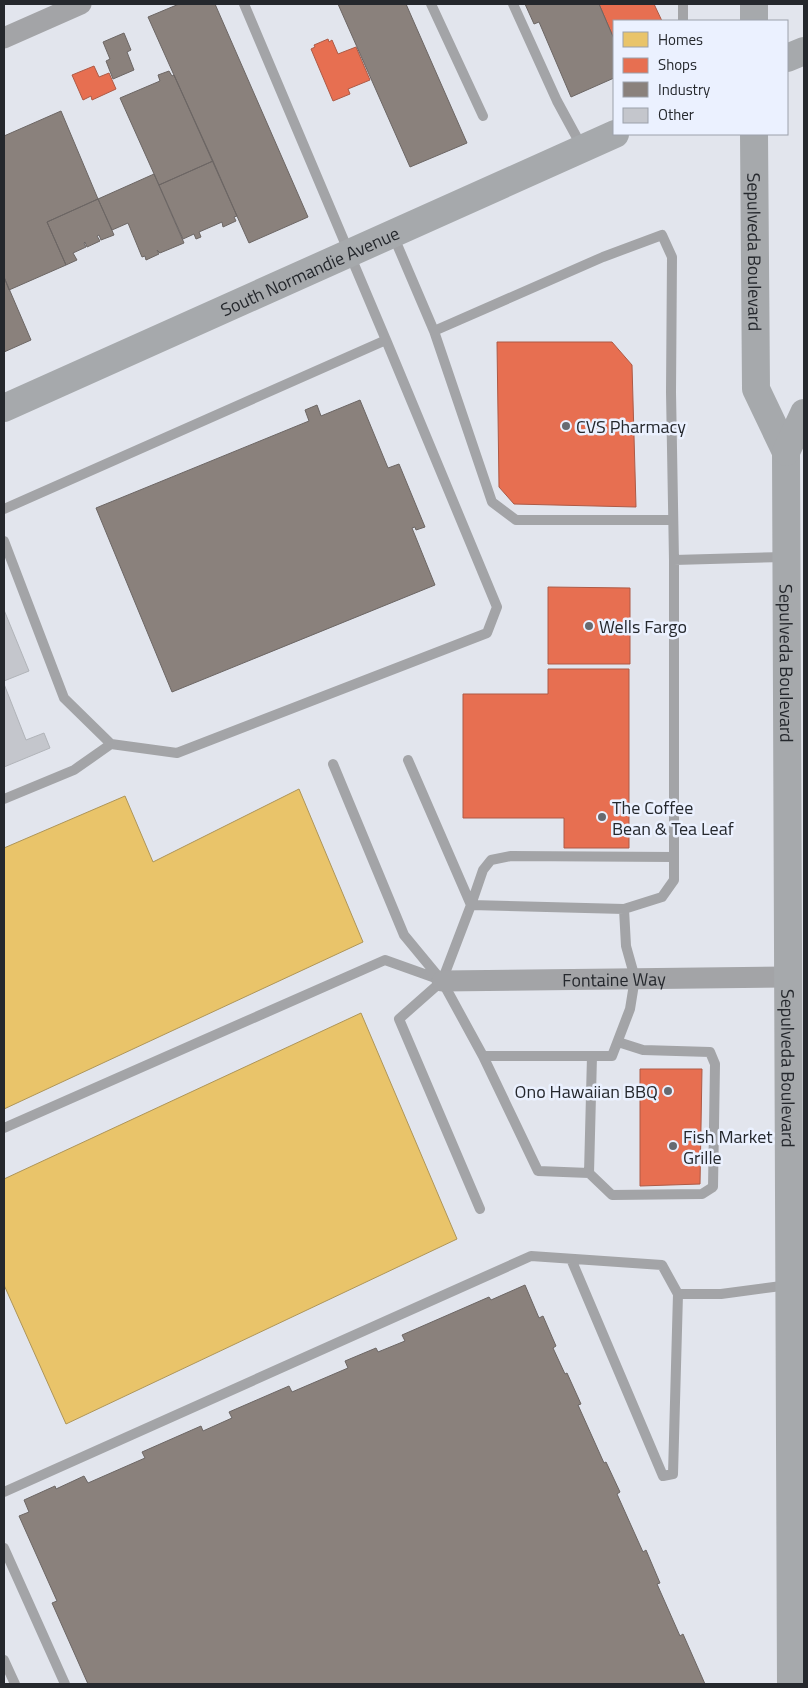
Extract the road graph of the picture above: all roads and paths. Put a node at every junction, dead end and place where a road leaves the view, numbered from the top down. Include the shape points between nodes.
1 (81, 4) edge
2 (244, 4) edge
3 (432, 4) edge
4 (513, 4) edge
5 (683, 4) edge
6 (754, 4) edge
7 (683, 20) edge
8 (754, 20) edge
9 (4, 38) edge
10 (804, 51) edge
11 (788, 58) edge
12 (483, 116) dead end
13 (613, 135) edge
14 (754, 135) edge
15 (583, 148) junction
16 (392, 234) junction
17 (350, 253) junction
18 (434, 330) junction
19 (386, 340) junction
20 (4, 408) edge
21 (804, 413) edge
22 (786, 452) junction
23 (4, 509) edge
24 (673, 520) junction
25 (4, 542) edge
26 (786, 557) junction
27 (674, 560) junction
28 (111, 744) junction
29 (408, 760) dead end
30 (333, 764) dead end
31 (4, 799) edge
32 (674, 857) junction
33 (471, 905) junction
34 (624, 909) junction
35 (635, 978) junction
36 (787, 978) junction
37 (442, 981) junction
38 (618, 1042) junction
39 (483, 1056) junction
40 (592, 1056) junction
41 (4, 1128) edge
42 (589, 1173) junction
43 (480, 1209) dead end
44 (571, 1259) junction
45 (789, 1286) junction
46 (678, 1294) junction
47 (796, 1317) edge
48 (4, 1492) edge
49 (4, 1548) edge
50 (4, 1660) edge
51 (15, 1684) edge
52 (65, 1684) edge
53 (791, 1684) edge

1 - 9 street
2 - 17 lane
3 - 12 lane
4 - 15 lane via 557,101
5 - 7 lane
6 - 8 main road
10 - 11 main road
13 - 15 main road, South Normandie Avenue
14 - 22 main road, Sepulveda Boulevard via 756,390
15 - 16 main road, South Normandie Avenue
16 - 17 main road, South Normandie Avenue
16 - 18 lane
17 - 19 lane
17 - 20 main road, South Normandie Avenue
18 - 24 lane via 492,502 516,520
18 - 24 lane via 662,235 672,257
19 - 23 lane
19 - 28 lane via 497,608 487,633 177,753
21 - 22 main road, Sepulveda Boulevard
22 - 26 main road, Sepulveda Boulevard
24 - 27 lane
25 - 28 lane via 64,698
26 - 27 lane
26 - 36 main road, Sepulveda Boulevard
27 - 32 lane
28 - 31 lane via 74,770
29 - 33 lane
30 - 37 lane via 404,935
32 - 33 lane via 511,856 492,860 483,870
32 - 34 lane via 674,880 662,897
33 - 34 lane
33 - 37 lane
34 - 35 lane via 626,946
35 - 36 street, Fontaine Way
35 - 37 street, Fontaine Way
35 - 38 lane via 630,1009
36 - 45 main road, Sepulveda Boulevard
37 - 39 lane
37 - 41 lane via 385,960
37 - 43 lane via 399,1019
38 - 40 lane via 612,1056
38 - 42 lane via 643,1050 710,1052 715,1064 713,1187 702,1194 612,1195
39 - 40 lane
39 - 42 lane via 538,1171
40 - 42 lane
44 - 46 lane via 662,1266
44 - 46 lane via 663,1476 673,1474
44 - 48 lane via 531,1256
45 - 46 lane via 721,1294
45 - 47 main road, Sepulveda Boulevard
47 - 53 main road, Sepulveda Boulevard
49 - 52 lane
50 - 51 lane

